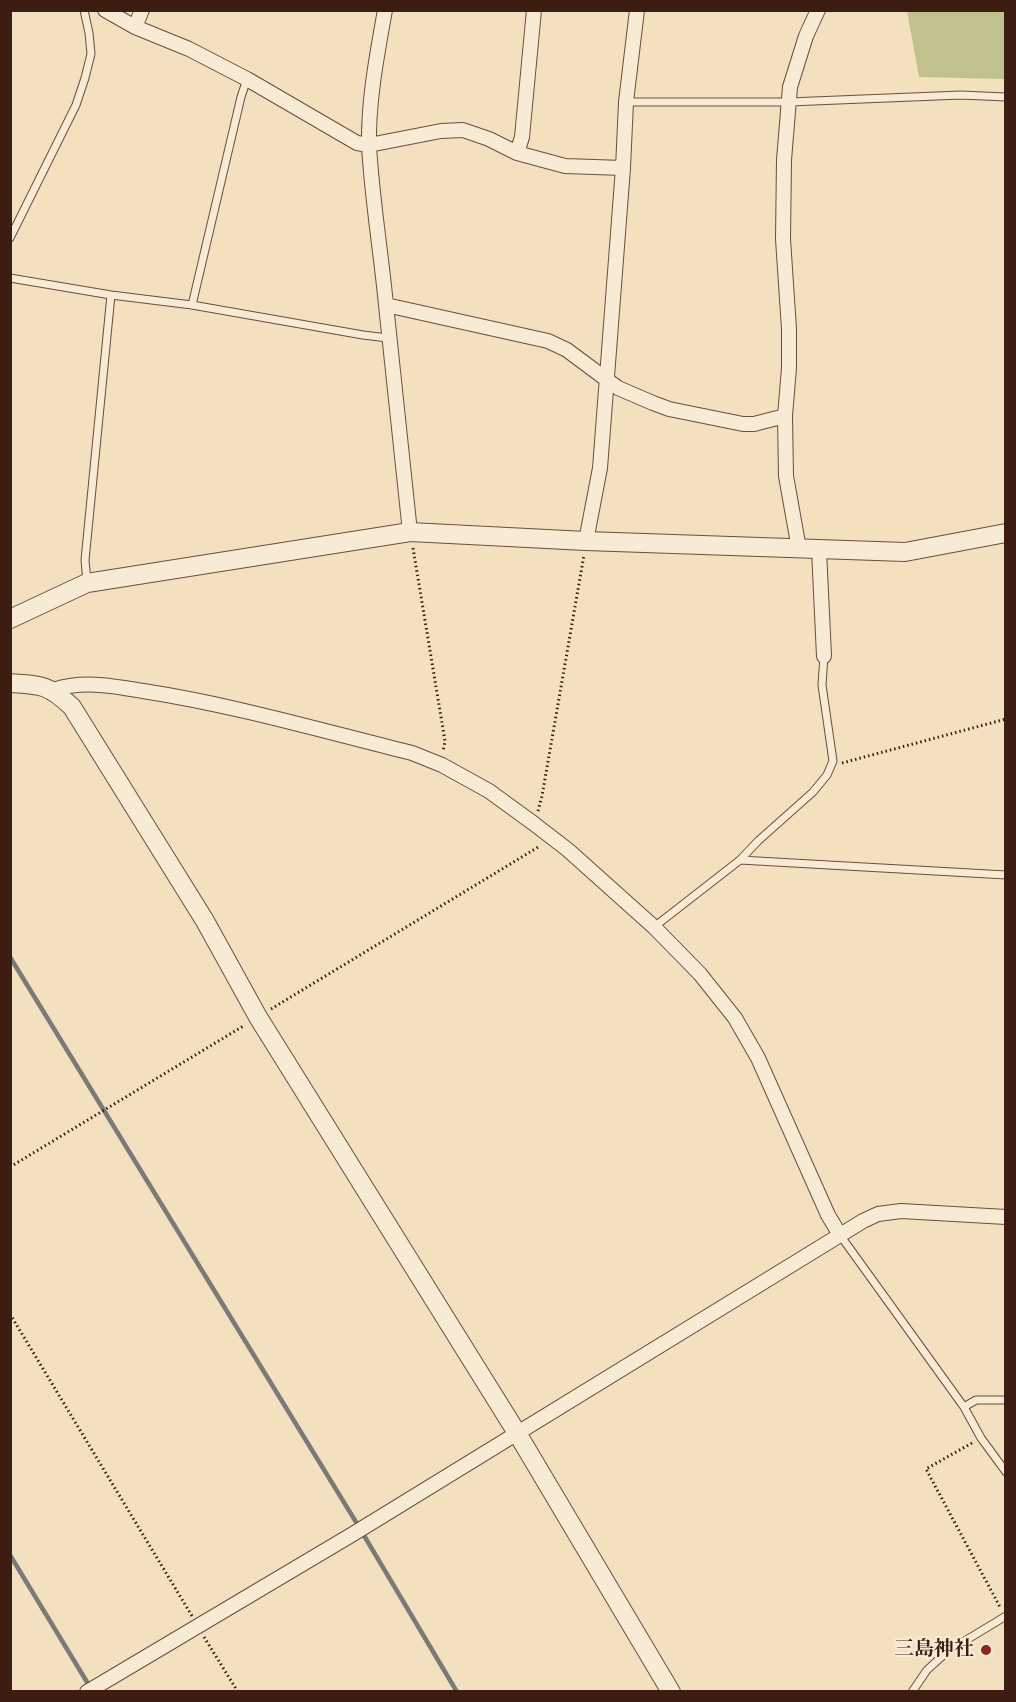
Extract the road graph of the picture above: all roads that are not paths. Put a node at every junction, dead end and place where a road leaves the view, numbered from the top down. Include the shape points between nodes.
1 (84, 10) edge
2 (105, 10) edge
3 (142, 10) edge
4 (386, 10) edge
5 (534, 10) edge
6 (637, 10) edge
7 (818, 10) edge
8 (135, 27) junction
9 (247, 79) junction
10 (1005, 97) edge
11 (626, 102) junction
12 (789, 102) junction
13 (369, 145) junction
14 (517, 153) junction
15 (623, 168) junction
16 (10, 238) edge
17 (10, 278) edge
18 (111, 295) junction
19 (192, 305) junction
20 (386, 305) junction
21 (388, 338) junction
22 (607, 380) junction
23 (785, 416) junction
24 (410, 532) junction
25 (1005, 532) edge
26 (586, 541) junction
27 (799, 549) junction
28 (819, 550) junction
29 (87, 582) junction
30 (10, 619) edge
31 (824, 656) joint
32 (10, 683) edge
33 (53, 690) junction
34 (740, 860) junction
35 (1005, 876) edge
36 (654, 927) junction
37 (1005, 1217) edge
38 (840, 1235) junction
39 (1005, 1400) edge
40 (964, 1407) junction
41 (517, 1432) junction
42 (1005, 1473) edge
43 (1005, 1616) edge
44 (87, 1692) edge
45 (671, 1692) edge
46 (912, 1692) edge

1 - 16 lane via 91,54 85,78 76,105
2 - 8 street
3 - 8 street
4 - 13 street via 376,59
5 - 14 street
6 - 11 street
7 - 12 street via 796,65
8 - 9 street
9 - 13 street via 357,143
9 - 19 lane
10 - 12 lane via 961,95
11 - 12 lane
11 - 15 street
12 - 23 street via 784,160 783,239 789,329
13 - 14 street via 463,130
13 - 20 street
14 - 15 street via 565,166
15 - 22 street
17 - 18 lane
18 - 19 lane
18 - 29 lane via 85,560
19 - 21 lane
20 - 21 street
20 - 22 street via 548,341
21 - 24 street
22 - 23 street via 669,409 743,424
22 - 26 street via 600,468
23 - 27 street via 786,476
24 - 26 street
24 - 29 street
25 - 28 street via 905,552
26 - 27 street
27 - 28 street
28 - 31 street
29 - 30 street
31 - 34 lane via 822,685 833,761 813,792
32 - 33 street via 41,685
33 - 36 street via 98,684 181,697 412,753 489,791 534,823
33 - 41 street via 72,707 206,921 258,1017
34 - 35 lane
34 - 36 lane
36 - 38 street via 700,974 735,1018 758,1058
37 - 38 street via 902,1211 878,1214
38 - 40 lane
38 - 41 street
39 - 40 lane via 975,1400
40 - 42 lane
41 - 44 street
41 - 45 street
43 - 46 lane via 948,1651 927,1670

